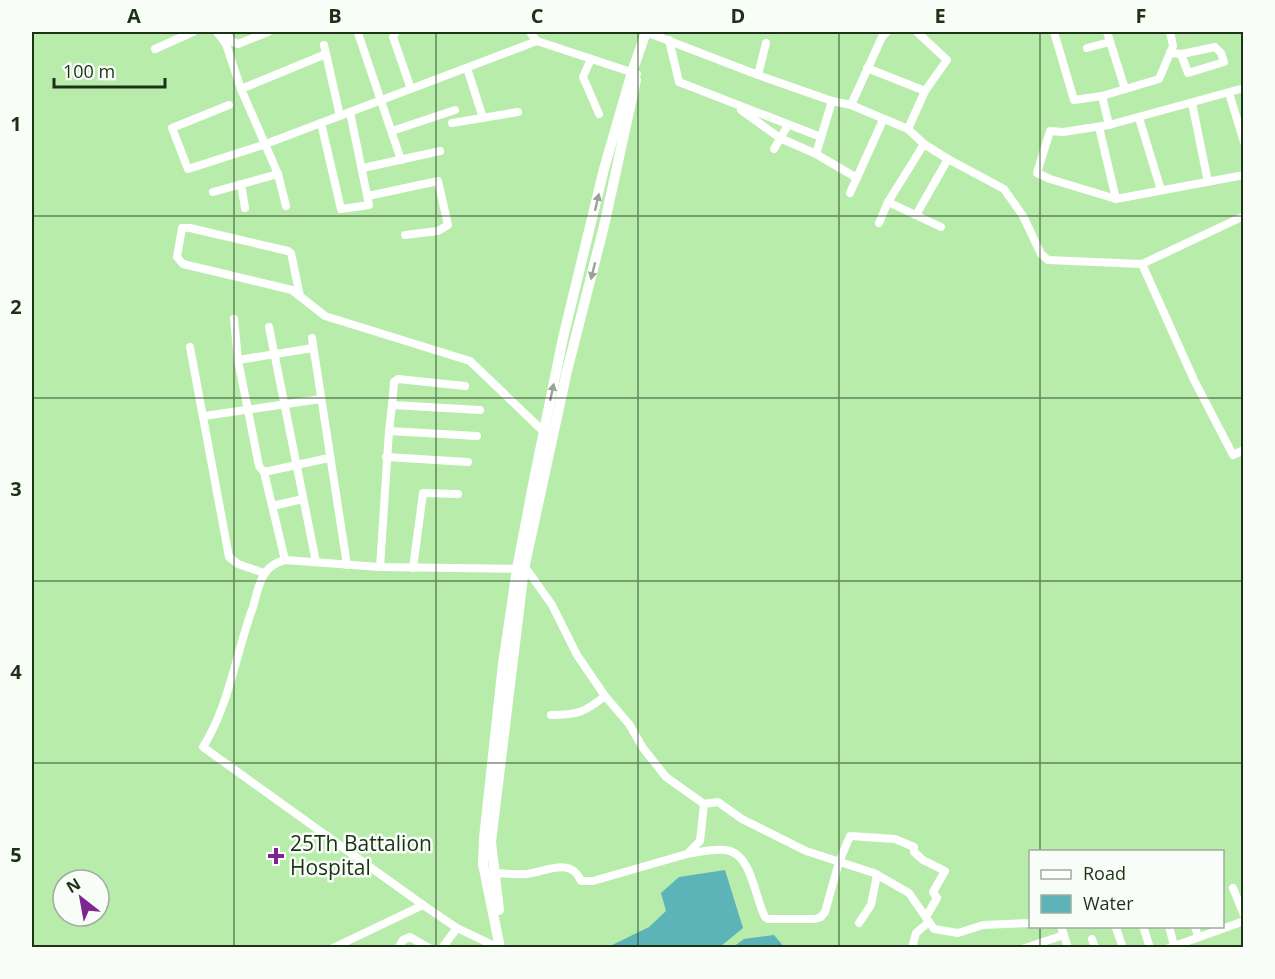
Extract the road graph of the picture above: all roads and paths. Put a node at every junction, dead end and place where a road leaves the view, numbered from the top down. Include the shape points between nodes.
1 (193, 32) edge
2 (217, 32) edge
3 (227, 32) edge
4 (268, 32) edge
5 (396, 32) edge
6 (530, 32) edge
7 (650, 32) edge
8 (887, 32) edge
9 (916, 32) edge
10 (1054, 32) edge
11 (1107, 32) edge
12 (1170, 32) edge
13 (358, 33) dead end
14 (669, 40) junction
15 (537, 41) junction
16 (1110, 42) junction
17 (766, 43) dead end
18 (324, 45) dead end
19 (1087, 48) dead end
20 (155, 49) dead end
21 (1170, 53) junction
22 (327, 54) junction
23 (1181, 54) junction
24 (591, 59) junction
25 (467, 68) junction
26 (867, 68) junction
27 (634, 73) junction
28 (758, 75) junction
29 (241, 88) junction
30 (1244, 88) edge
31 (411, 89) junction
32 (1125, 89) junction
33 (925, 91) junction
34 (1229, 93) junction
35 (1102, 96) junction
36 (381, 100) junction
37 (832, 100) junction
38 (731, 103) junction
39 (1192, 103) junction
40 (229, 105) dead end
41 (851, 105) junction
42 (455, 110) dead end
43 (350, 112) junction
44 (518, 112) dead end
45 (599, 114) dead end
46 (340, 116) junction
47 (483, 118) junction
48 (1139, 118) junction
49 (883, 120) junction
50 (321, 123) junction
51 (452, 123) dead end
52 (788, 125) junction
53 (1109, 125) junction
54 (1099, 127) junction
55 (908, 129) junction
56 (392, 131) junction
57 (821, 137) junction
58 (780, 138) junction
59 (1244, 142) edge
60 (924, 144) junction
61 (263, 145) junction
62 (774, 149) dead end
63 (440, 151) dead end
64 (816, 154) junction
65 (948, 159) junction
66 (401, 160) junction
67 (363, 168) junction
68 (278, 174) junction
69 (1244, 175) edge
70 (857, 178) junction
71 (1208, 182) junction
72 (241, 184) junction
73 (1161, 190) junction
74 (213, 192) dead end
75 (850, 193) dead end
76 (368, 196) junction
77 (1116, 199) junction
78 (888, 202) junction
79 (286, 206) dead end
80 (245, 208) dead end
81 (916, 215) junction
82 (1242, 217) edge
83 (879, 223) dead end
84 (941, 227) dead end
85 (1244, 227) edge
86 (405, 235) dead end
87 (1142, 264) junction
88 (300, 296) junction
89 (234, 319) dead end
90 (270, 327) dead end
91 (312, 338) dead end
92 (190, 347) dead end
93 (313, 348) junction
94 (274, 354) junction
95 (238, 360) junction
96 (465, 386) dead end
97 (321, 399) junction
98 (285, 405) junction
99 (392, 405) junction
100 (248, 410) junction
101 (480, 410) dead end
102 (204, 416) junction
103 (389, 430) junction
104 (544, 432) junction
105 (477, 436) dead end
106 (1244, 450) edge
107 (386, 457) junction
108 (329, 458) junction
109 (468, 462) dead end
110 (296, 464) junction
111 (264, 472) junction
112 (458, 494) dead end
113 (303, 499) junction
114 (272, 506) junction
115 (285, 560) junction
116 (316, 561) junction
117 (347, 565) junction
118 (380, 567) junction
119 (413, 568) junction
120 (522, 569) junction
121 (264, 573) junction
122 (605, 696) junction
123 (551, 715) dead end
124 (704, 804) junction
125 (687, 854) junction
126 (839, 862) junction
127 (494, 873) junction
128 (877, 875) junction
129 (1233, 888) dead end
130 (423, 905) junction
131 (1244, 915) edge
132 (928, 919) junction
133 (1243, 921) edge
134 (859, 923) dead end
135 (1029, 924) edge
136 (1224, 927) edge
137 (458, 928) junction
138 (1116, 928) dead end
139 (1143, 928) edge
140 (1168, 928) edge
141 (1195, 928) edge
142 (1220, 928) edge
143 (1062, 931) edge
144 (1198, 937) junction
145 (1031, 946) edge
146 (1172, 947) edge
147 (333, 948) edge
148 (398, 948) edge
149 (429, 948) edge
150 (442, 948) edge
151 (499, 948) edge
152 (506, 948) edge
153 (912, 948) edge
154 (1068, 948) edge
155 (1123, 948) edge
156 (1150, 948) edge

1 - 20 street
2 - 29 street via 226,44
3 - 4 street via 231,41 238,44
5 - 31 street via 393,37
6 - 15 street
7 - 14 street
7 - 27 main road
8 - 26 street
9 - 33 street via 947,60
10 - 35 street via 1074,100
11 - 16 street
12 - 21 street
13 - 36 street
14 - 28 street
14 - 38 street via 679,82
15 - 24 street
15 - 25 street
16 - 19 street
16 - 32 street
17 - 28 street
18 - 22 street
21 - 23 street
21 - 32 street via 1159,79
22 - 29 street
22 - 46 street
23 - 23 street via 1215,47 1224,63 1188,73
24 - 27 street
24 - 45 street via 583,77
25 - 31 street
25 - 47 street
26 - 33 street
26 - 41 street
104 -> 27 main road via 604,169
27 -> 120 main road via 604,226
28 - 37 street
29 - 61 street
30 - 34 street
31 - 36 street
32 - 35 street
33 - 55 street
34 - 39 street
34 - 59 street
35 - 53 street
36 - 43 street
36 - 56 street
37 - 41 street
37 - 57 street
38 - 52 street
38 - 58 street
39 - 48 street
39 - 71 street
40 - 61 street via 172,128 188,169
41 - 49 street
42 - 56 street
43 - 46 street
43 - 67 street
44 - 47 street
46 - 50 street
47 - 51 street
48 - 53 street
48 - 73 street
49 - 55 street
49 - 70 street
50 - 61 street
50 - 76 street via 341,209 369,205
52 - 57 street
52 - 58 street
53 - 54 street
54 - 77 street
54 - 77 street via 1050,131 1037,173
55 - 60 street
56 - 66 street
57 - 64 street
58 - 62 street
58 - 64 street
60 - 65 street
60 - 78 street
61 - 68 street
63 - 66 street
64 - 70 street
65 - 81 street
65 - 87 street via 1004,189 1023,216 1041,255 1048,260
66 - 67 street
67 - 76 street
68 - 72 street
68 - 79 street
69 - 71 street
70 - 75 street
71 - 73 street
72 - 74 street
72 - 80 street
73 - 77 street
76 - 86 street via 438,181 448,225 438,231
78 - 81 street
78 - 83 street
81 - 84 street
82 - 85 street
82 - 87 street
87 - 106 street via 1233,455
88 - 88 street via 292,290 183,264 177,256 182,228 288,251
88 - 104 street via 325,316 470,362
89 - 95 street
90 - 94 street
91 - 93 street
92 - 102 street
93 - 94 street
93 - 97 street
94 - 95 street
94 - 98 street
95 - 100 street
96 - 99 street via 398,379 394,382
97 - 98 street
97 - 108 street
98 - 100 street
98 - 110 street
99 - 101 street
99 - 103 street
100 - 102 street
100 - 111 street via 259,466
102 - 121 street via 229,557
103 - 105 street
103 - 107 street
104 - 120 main road
107 - 109 street
107 - 118 street
108 - 110 street
108 - 117 street
110 - 111 street
110 - 113 street
111 - 114 street
112 - 119 street via 423,493
113 - 114 street
113 - 116 street
114 - 115 street
115 - 116 street
115 - 121 street via 276,562
116 - 117 street
117 - 118 street
118 - 119 street
119 - 120 street
120 - 122 street via 552,605 577,655
120 - 127 main road via 491,842
120 - 151 main road via 503,664 484,838 483,864
121 - 130 street via 227,692 202,747
122 - 123 street via 586,711
122 - 124 street via 666,777
124 - 125 street via 700,841
124 - 126 street via 718,802 742,819 806,851
125 - 126 street via 727,849 738,856 749,869 763,914 768,918 821,917
125 - 127 street via 593,881 581,881 577,872 560,867 526,874
126 - 128 street
126 - 132 street via 850,836 895,839 914,847 923,860 945,871 933,892 937,898
127 - 152 main road
128 - 132 street via 909,893
128 - 134 street via 871,904
129 - 131 street
130 - 137 street
130 - 147 street
132 - 135 street via 934,929 958,933 983,925
132 - 153 street via 916,933
133 - 136 street
137 - 150 street
137 - 151 street
138 - 155 street
139 - 156 street
140 - 146 street
141 - 144 street
142 - 144 street
143 - 145 street
143 - 154 street
144 - 146 street
148 - 149 street via 410,937

